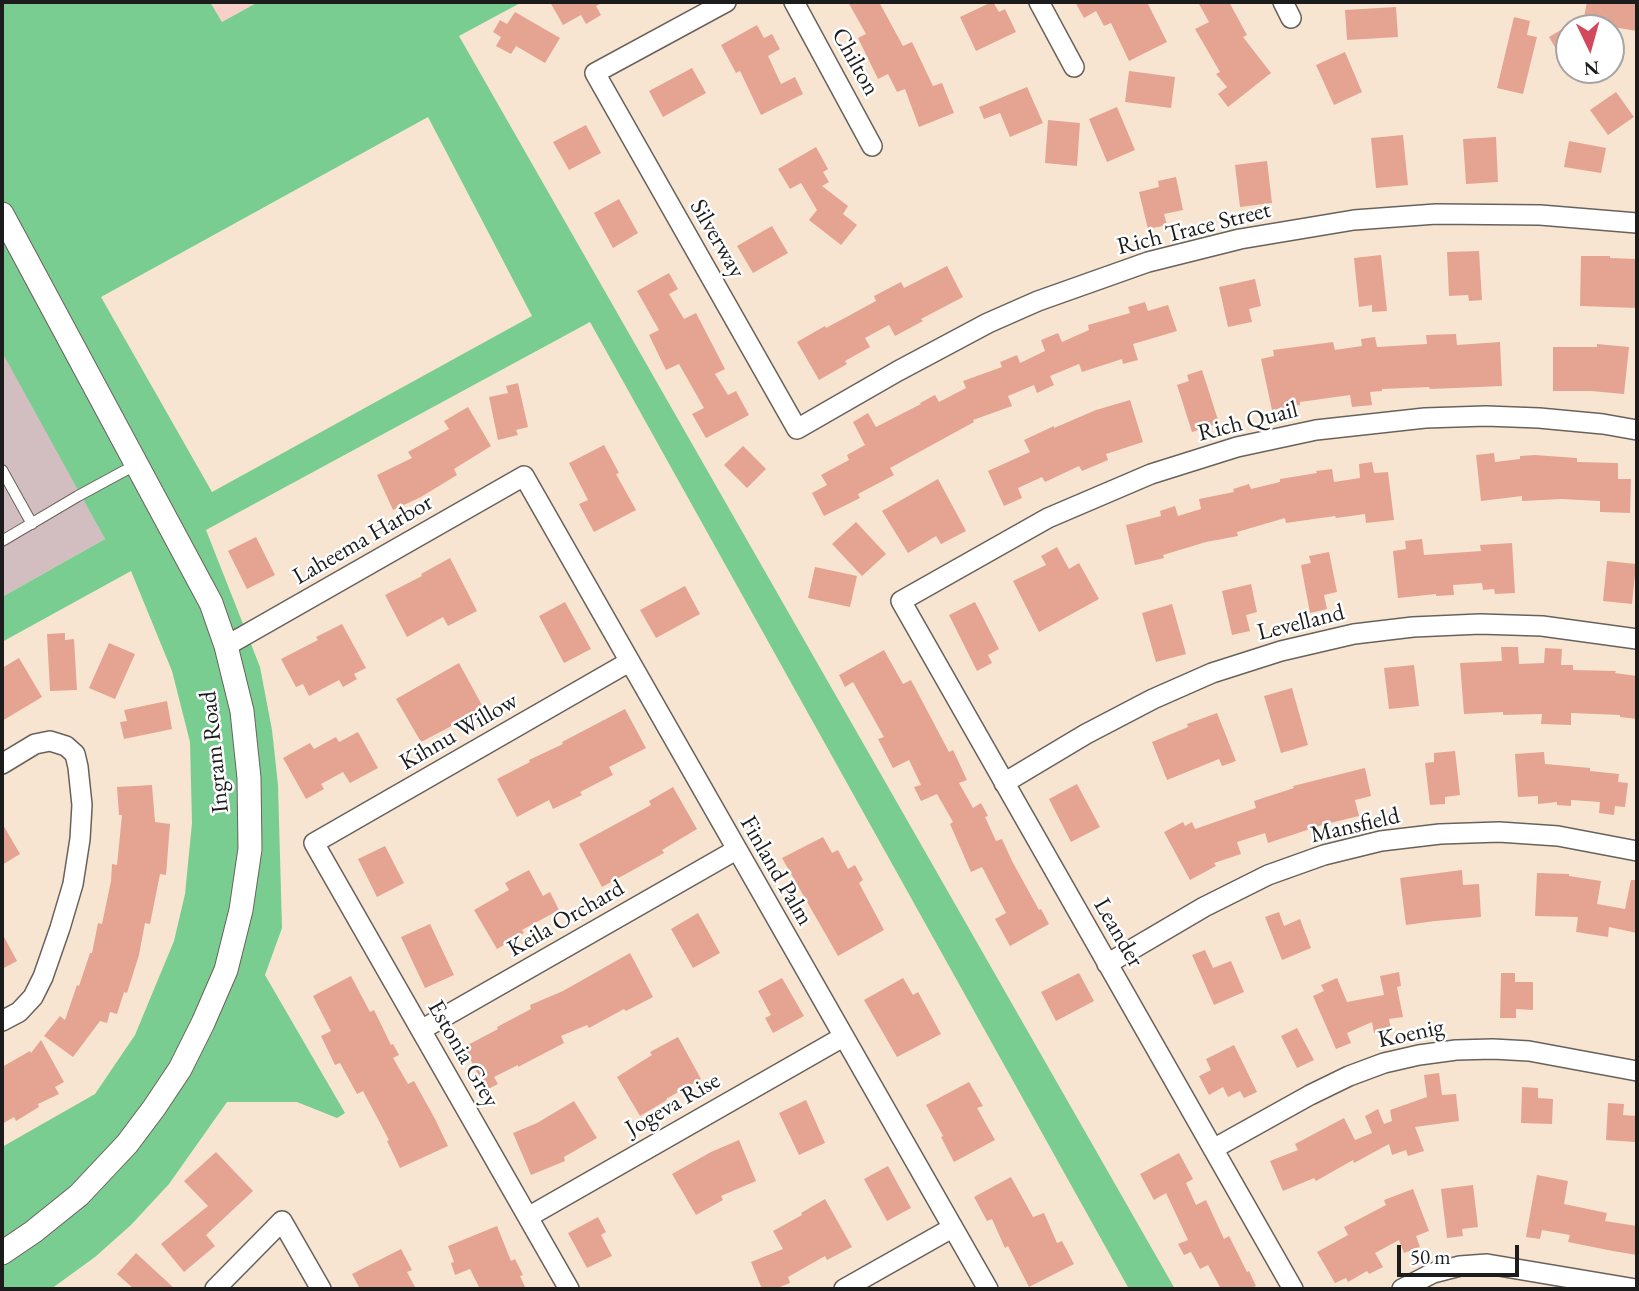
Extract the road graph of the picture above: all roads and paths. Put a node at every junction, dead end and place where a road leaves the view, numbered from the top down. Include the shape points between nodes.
1 (726, 2) edge
2 (794, 2) edge
3 (1039, 2) edge
4 (1074, 67) dead end
5 (872, 146) dead end
6 (2, 214) edge
7 (1637, 223) edge
8 (797, 429) joint
9 (1637, 430) edge
10 (137, 464) junction
11 (2, 470) edge
12 (524, 476) joint
13 (32, 524) junction
14 (2, 541) edge
15 (901, 601) joint
16 (1637, 639) edge
17 (226, 646) junction
18 (629, 662) junction
19 (2, 764) edge
20 (1004, 783) junction
21 (314, 844) joint
22 (736, 850) junction
23 (1637, 851) edge
24 (1107, 964) junction
25 (2, 1021) edge
26 (421, 1030) junction
27 (843, 1037) junction
28 (1637, 1072) edge
29 (1213, 1149) junction
30 (528, 1217) junction
31 (952, 1228) junction
32 (2, 1253) edge
33 (215, 1289) edge
34 (321, 1289) edge
35 (569, 1289) edge
36 (844, 1289) edge
37 (988, 1289) edge
38 (1293, 1289) edge
39 (1402, 1289) edge
40 (1636, 1289) edge

1 - 8 street, Silverway via 595,73
2 - 5 street, Chilton
3 - 4 street
6 - 10 street, Ingram Road
7 - 8 street, Rich Trace Street via 1540,215 1436,214 1354,220 1227,242 1149,262 1038,301 988,323
9 - 15 street, Rich Quail via 1539,418 1425,418 1316,430 1237,447 1151,474 1048,518
10 - 13 lane
10 - 17 street, Ingram Road via 212,603
11 - 13 lane
12 - 17 street, Laheema Harbor
12 - 18 street, Finland Palm
13 - 14 lane
15 - 20 street, Leander
16 - 20 street, Levelland via 1542,626 1480,624 1354,634 1281,651 1200,678 1130,710
17 - 32 street, Ingram Road via 242,711 250,849 226,970 180,1069 127,1144 79,1195
18 - 21 street, Kihnu Willow
18 - 22 street, Finland Palm
19 - 25 street via 35,744 50,741 66,746 75,754 82,805 73,884 43,977 33,997
20 - 24 street, Leander
21 - 26 street, Estonia Grey
22 - 26 street, Keila Orchard
22 - 27 street, Finland Palm
23 - 24 street, Mansfield via 1558,836 1499,832 1381,841 1268,875
24 - 29 street, Leander
26 - 30 street, Estonia Grey
27 - 30 street, Jogeva Rise
27 - 31 street, Finland Palm
28 - 29 street, Koenig via 1530,1051 1456,1050 1419,1055 1349,1076
29 - 38 street, Leander
30 - 35 street, Estonia Grey
31 - 36 street
31 - 37 street, Finland Palm
33 - 34 street via 282,1221
39 - 40 street via 1433,1273 1487,1264

